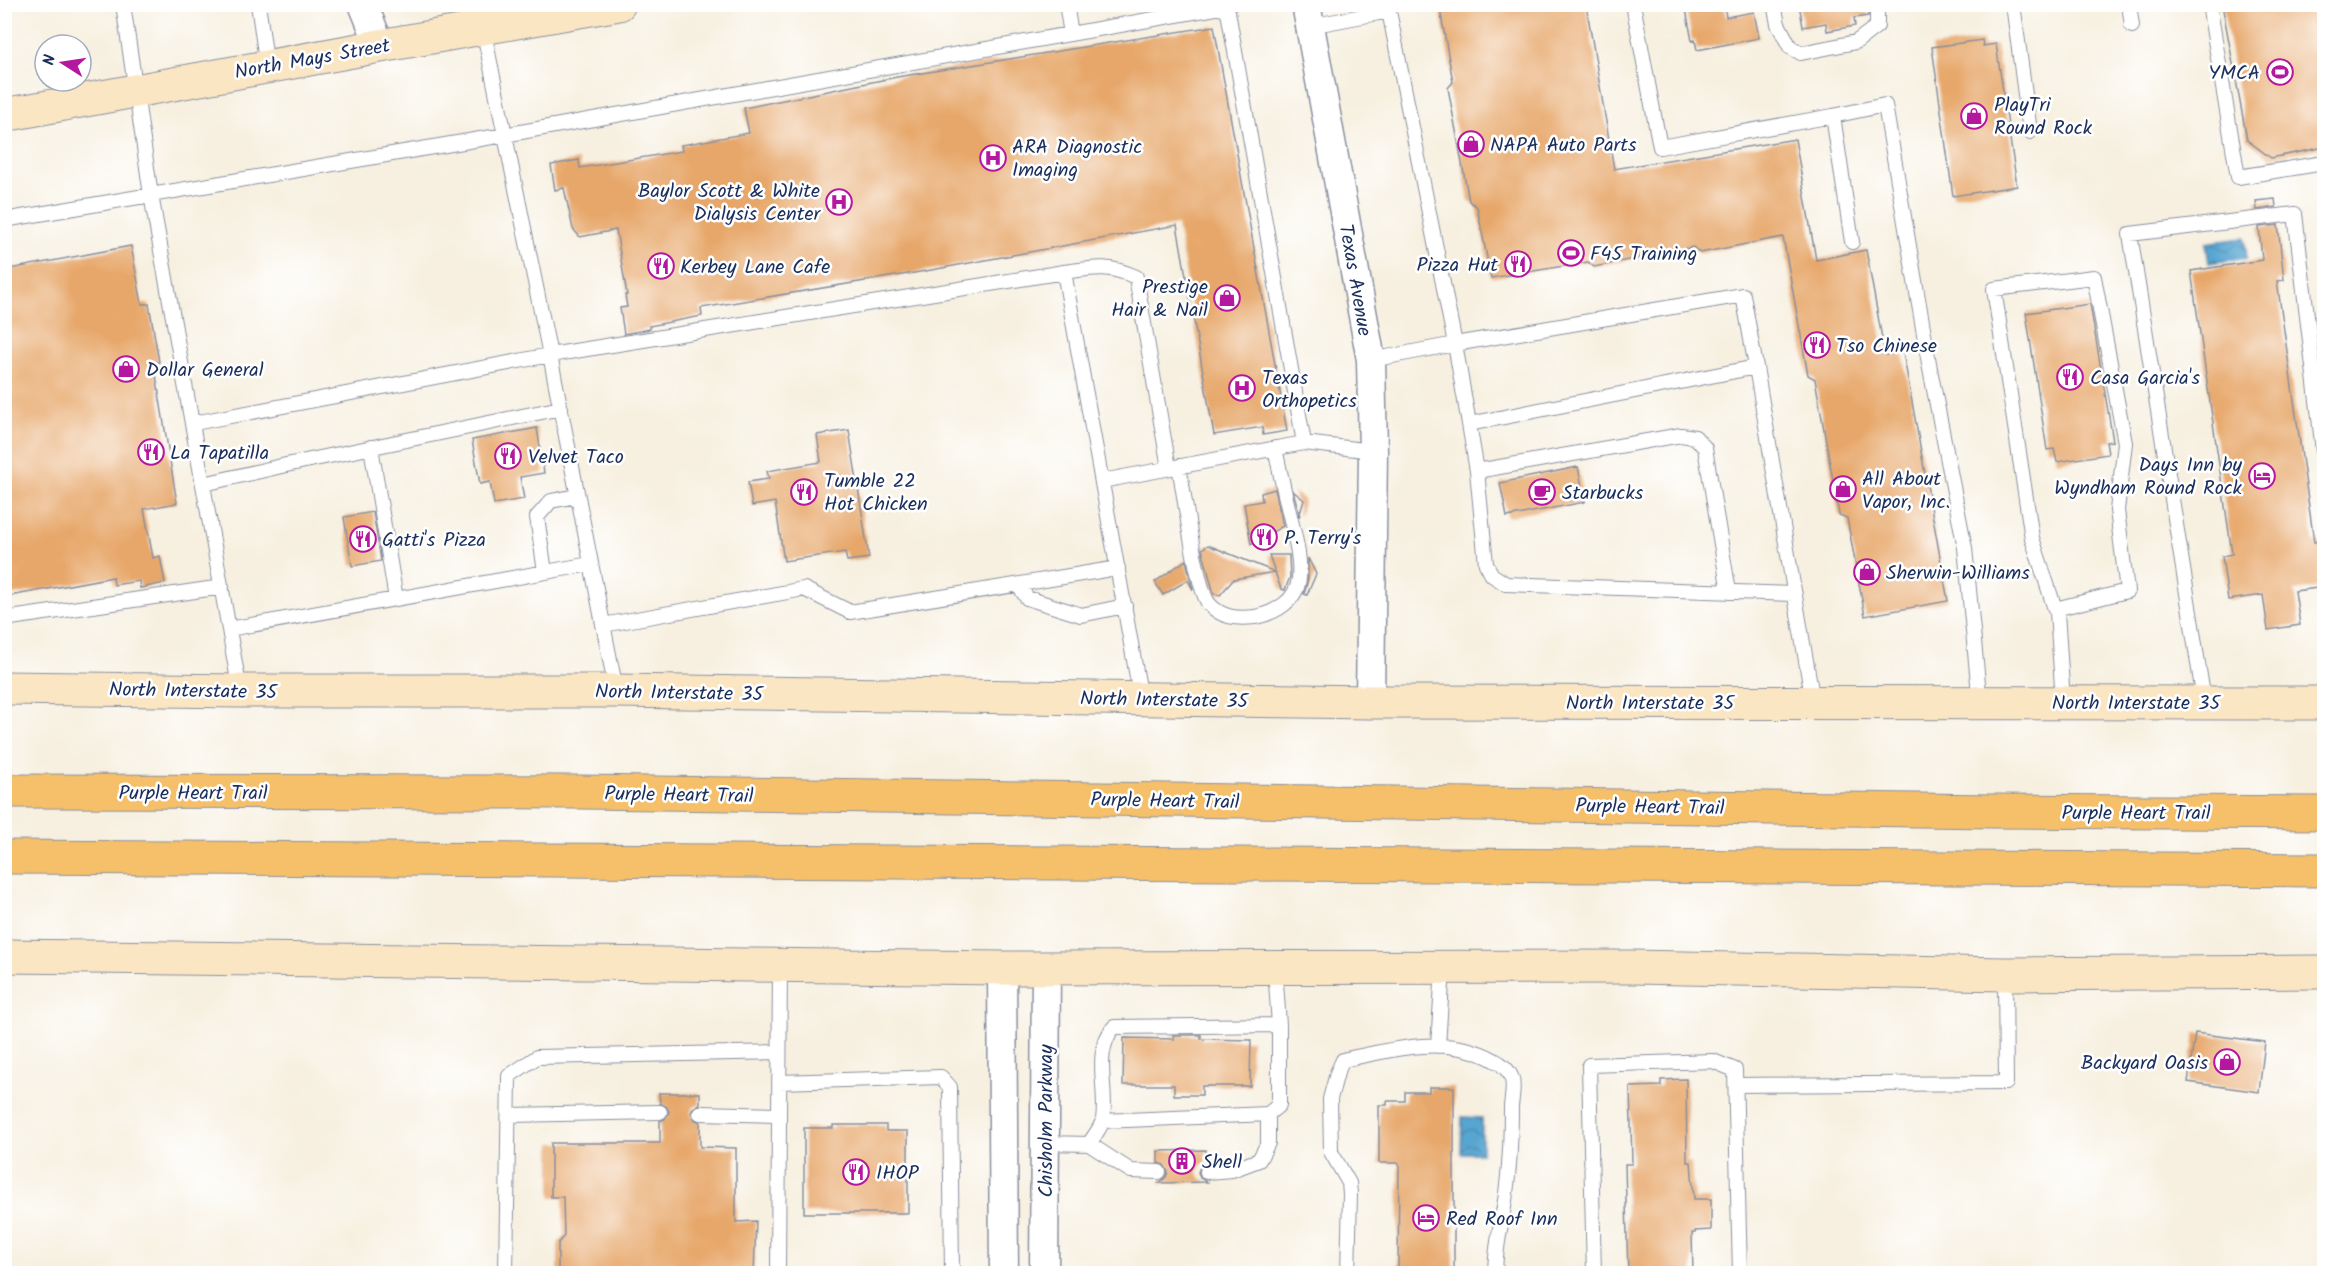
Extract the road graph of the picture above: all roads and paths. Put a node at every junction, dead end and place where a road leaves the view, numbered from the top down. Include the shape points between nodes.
1 (123, 4) edge
2 (258, 4) edge
3 (363, 4) edge
4 (374, 4) edge
5 (619, 4) edge
6 (1065, 4) edge
7 (1633, 4) edge
8 (1774, 4) edge
9 (1878, 4) edge
10 (2013, 4) edge
11 (2128, 4) edge
12 (2209, 4) edge
13 (1389, 8) edge
14 (1308, 15) edge
15 (2132, 26) dead end
16 (483, 28) junction
17 (1071, 34) junction
18 (380, 46) junction
19 (267, 67) junction
20 (135, 91) junction
21 (4, 115) edge
22 (1833, 116) junction
23 (2030, 132) dead end
24 (504, 135) junction
25 (2325, 163) edge
26 (152, 195) junction
27 (4, 220) edge
28 (1852, 242) dead end
29 (1064, 272) junction
30 (1455, 344) junction
31 (550, 355) junction
32 (1371, 360) junction
33 (1756, 367) junction
34 (561, 408) junction
35 (194, 423) junction
36 (1469, 424) junction
37 (1304, 443) junction
38 (371, 447) junction
39 (1275, 448) junction
40 (1373, 451) junction
41 (2325, 460) edge
42 (1174, 467) junction
43 (1477, 471) junction
44 (1102, 481) junction
45 (204, 484) junction
46 (577, 496) junction
47 (590, 564) junction
48 (1118, 568) junction
49 (545, 572) junction
50 (1019, 586) junction
51 (222, 587) junction
52 (1729, 592) junction
53 (1795, 594) junction
54 (396, 599) junction
55 (1125, 606) junction
56 (2055, 609) junction
57 (4, 619) edge
58 (603, 625) junction
59 (229, 629) junction
60 (4, 688) edge
61 (240, 691) junction
62 (616, 691) junction
63 (1141, 699) junction
64 (2204, 701) junction
65 (1370, 702) junction
66 (1813, 702) junction
67 (2063, 702) junction
68 (2325, 703) edge
69 (1980, 704) junction
70 (4, 791) edge
71 (2325, 813) edge
72 (4, 857) edge
73 (2325, 870) edge
74 (4, 956) edge
75 (780, 965) junction
76 (1002, 968) junction
77 (1046, 968) junction
78 (1275, 968) junction
79 (1443, 968) junction
80 (2325, 972) edge
81 (2005, 974) junction
82 (1279, 1025) junction
83 (1438, 1046) junction
84 (779, 1052) junction
85 (779, 1082) junction
86 (1736, 1085) junction
87 (660, 1112) dead end
88 (700, 1113) dead end
89 (509, 1114) junction
90 (1268, 1114) junction
91 (778, 1115) junction
92 (1103, 1121) junction
93 (1003, 1143) junction
94 (1045, 1143) junction
95 (1089, 1144) junction
96 (1159, 1172) dead end
97 (1207, 1172) dead end
98 (506, 1274) edge
99 (778, 1274) edge
100 (952, 1274) edge
101 (1004, 1274) edge
102 (1044, 1274) edge
103 (1348, 1274) edge
104 (1495, 1274) edge
105 (1594, 1274) edge
106 (1740, 1274) edge

1 - 20 lane
2 - 19 lane
3 - 18 street
4 - 18 street
5 - 16 main road, North Mays Street
6 - 17 lane
7 - 22 lane via 1660,147
8 - 9 lane via 1778,24 1790,47 1801,53 1856,42 1876,26
10 - 23 lane
11 - 15 lane
12 - 25 lane via 2238,177
13 - 14 lane
13 - 30 lane
14 - 32 street, Texas Avenue
16 - 18 main road, North Mays Street
16 - 24 lane
17 - 24 lane
17 - 37 lane via 1227,6
18 - 19 main road, North Mays Street
19 - 20 main road, North Mays Street
20 - 21 main road, North Mays Street
20 - 26 lane
22 - 28 lane
22 - 69 lane via 1885,105 1965,548
24 - 26 lane
24 - 31 lane
26 - 27 lane
26 - 35 lane
29 - 31 lane
29 - 42 lane via 1117,268 1136,277
29 - 44 lane
30 - 32 lane
30 - 33 lane via 1743,295
30 - 36 lane
31 - 34 lane
31 - 35 lane
32 - 40 street, Texas Avenue
33 - 36 lane
33 - 53 lane
34 - 38 lane
34 - 46 lane
35 - 45 lane
36 - 43 lane
37 - 39 lane
37 - 40 lane
38 - 45 lane
38 - 54 lane
39 - 42 lane
39 - 42 lane via 1299,555 1299,580 1291,598 1280,609 1258,616 1236,619 1208,603
40 - 65 street, Texas Avenue
41 - 64 lane via 2295,214 2130,234
42 - 44 lane
43 - 52 lane via 1486,564 1492,575 1506,584
43 - 52 lane via 1682,435 1695,437 1705,448
44 - 48 lane
45 - 51 lane
46 - 47 lane
46 - 49 lane via 551,501 537,517
47 - 49 lane
47 - 58 lane
48 - 50 lane
48 - 55 lane
49 - 54 lane
50 - 55 lane via 1027,598 1081,615
50 - 58 lane via 850,612 804,589
51 - 57 lane
51 - 59 lane
52 - 53 lane
53 - 66 lane
54 - 59 lane
55 - 63 lane
56 - 56 lane via 2127,591 2117,510 2125,442 2094,277 1994,288 2032,538
56 - 67 lane
58 - 62 lane
59 - 61 lane
60 - 61 main road, North Interstate 35
61 - 62 main road, North Interstate 35
62 - 63 main road, North Interstate 35
63 - 65 main road, North Interstate 35
64 - 67 main road, North Interstate 35
64 - 68 main road, North Interstate 35
65 - 66 main road, North Interstate 35
66 - 69 main road, North Interstate 35
67 - 69 main road, North Interstate 35
70 - 71 highway, Purple Heart Trail via 579,792
72 - 73 highway
74 - 75 main road
75 - 76 main road
75 - 84 lane
76 - 77 main road
76 - 93 street
77 - 78 main road
77 - 94 street, Chisholm Parkway
78 - 79 main road
78 - 82 lane
79 - 81 main road via 1632,967
79 - 83 lane
80 - 81 main road
81 - 86 lane via 2006,1083
82 - 90 lane via 1279,1105
82 - 92 lane via 1114,1027 1102,1050
83 - 103 lane via 1381,1051 1343,1060 1337,1072 1329,1099 1331,1152 1349,1183
83 - 104 lane via 1457,1046 1485,1055 1502,1064 1512,1078 1510,1161 1495,1250
84 - 85 lane
84 - 89 lane via 537,1057 510,1076
85 - 91 lane
85 - 100 lane via 941,1077 950,1087
86 - 105 lane via 1735,1070 1713,1061 1589,1065
86 - 106 lane
87 - 89 lane
88 - 91 lane
89 - 98 lane
90 - 92 lane
90 - 97 lane via 1268,1143 1259,1160 1232,1170
91 - 99 lane
92 - 95 lane
93 - 94 street
93 - 101 street
94 - 95 lane
94 - 102 street, Chisholm Parkway
95 - 96 lane via 1131,1171

